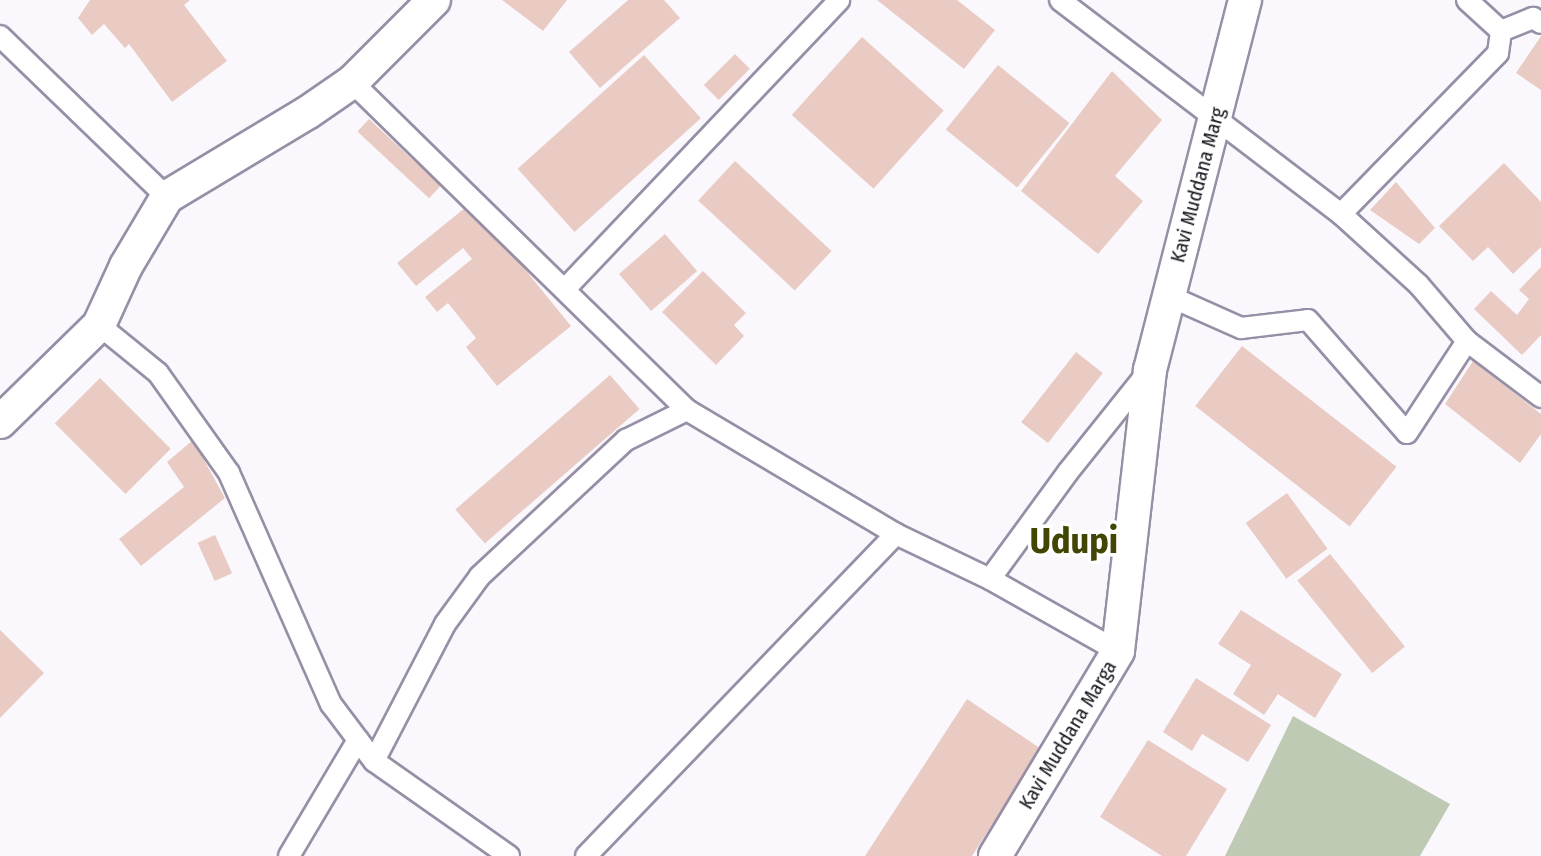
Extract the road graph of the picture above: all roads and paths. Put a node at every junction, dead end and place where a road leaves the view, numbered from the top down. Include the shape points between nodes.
1 (434, 0) edge
2 (839, 0) edge
3 (1060, 0) edge
4 (1245, 0) edge
5 (1467, 0) edge
6 (1541, 23) edge
7 (1501, 31) junction
8 (0, 36) edge
9 (352, 82) junction
10 (1216, 119) junction
11 (167, 197) junction
12 (1341, 214) junction
13 (566, 288) junction
14 (1169, 296) junction
15 (99, 325) junction
16 (1467, 341) junction
17 (1150, 370) junction
18 (1541, 397) edge
19 (687, 410) junction
20 (0, 422) edge
21 (896, 534) junction
22 (990, 579) junction
23 (1118, 651) junction
24 (358, 740) junction
25 (374, 761) junction
26 (289, 856) edge
27 (509, 856) edge
28 (586, 856) edge
29 (995, 856) edge

1 - 9 main road
2 - 13 street
3 - 10 street
4 - 10 main road, Kavi Muddana Marg
5 - 7 street
6 - 7 street via 1533,18
7 - 12 street via 1498,53
8 - 11 street
9 - 11 main road
9 - 13 street
10 - 12 street
10 - 14 main road, Kavi Muddana Marg
11 - 15 main road
12 - 16 street via 1419,285
13 - 19 street
14 - 16 street via 1241,328 1308,320 1407,433
14 - 17 main road, Kavi Muddana Marg
15 - 20 main road
15 - 24 street via 158,373 229,473 331,704
16 - 18 street
17 - 22 street
17 - 23 main road, Kavi Muddana Marga
19 - 21 street
19 - 25 street via 626,440 480,576 445,624
21 - 22 street
21 - 28 street
22 - 23 street
23 - 29 main road, Kavi Muddana Marga
24 - 25 street
24 - 26 street
25 - 27 street

